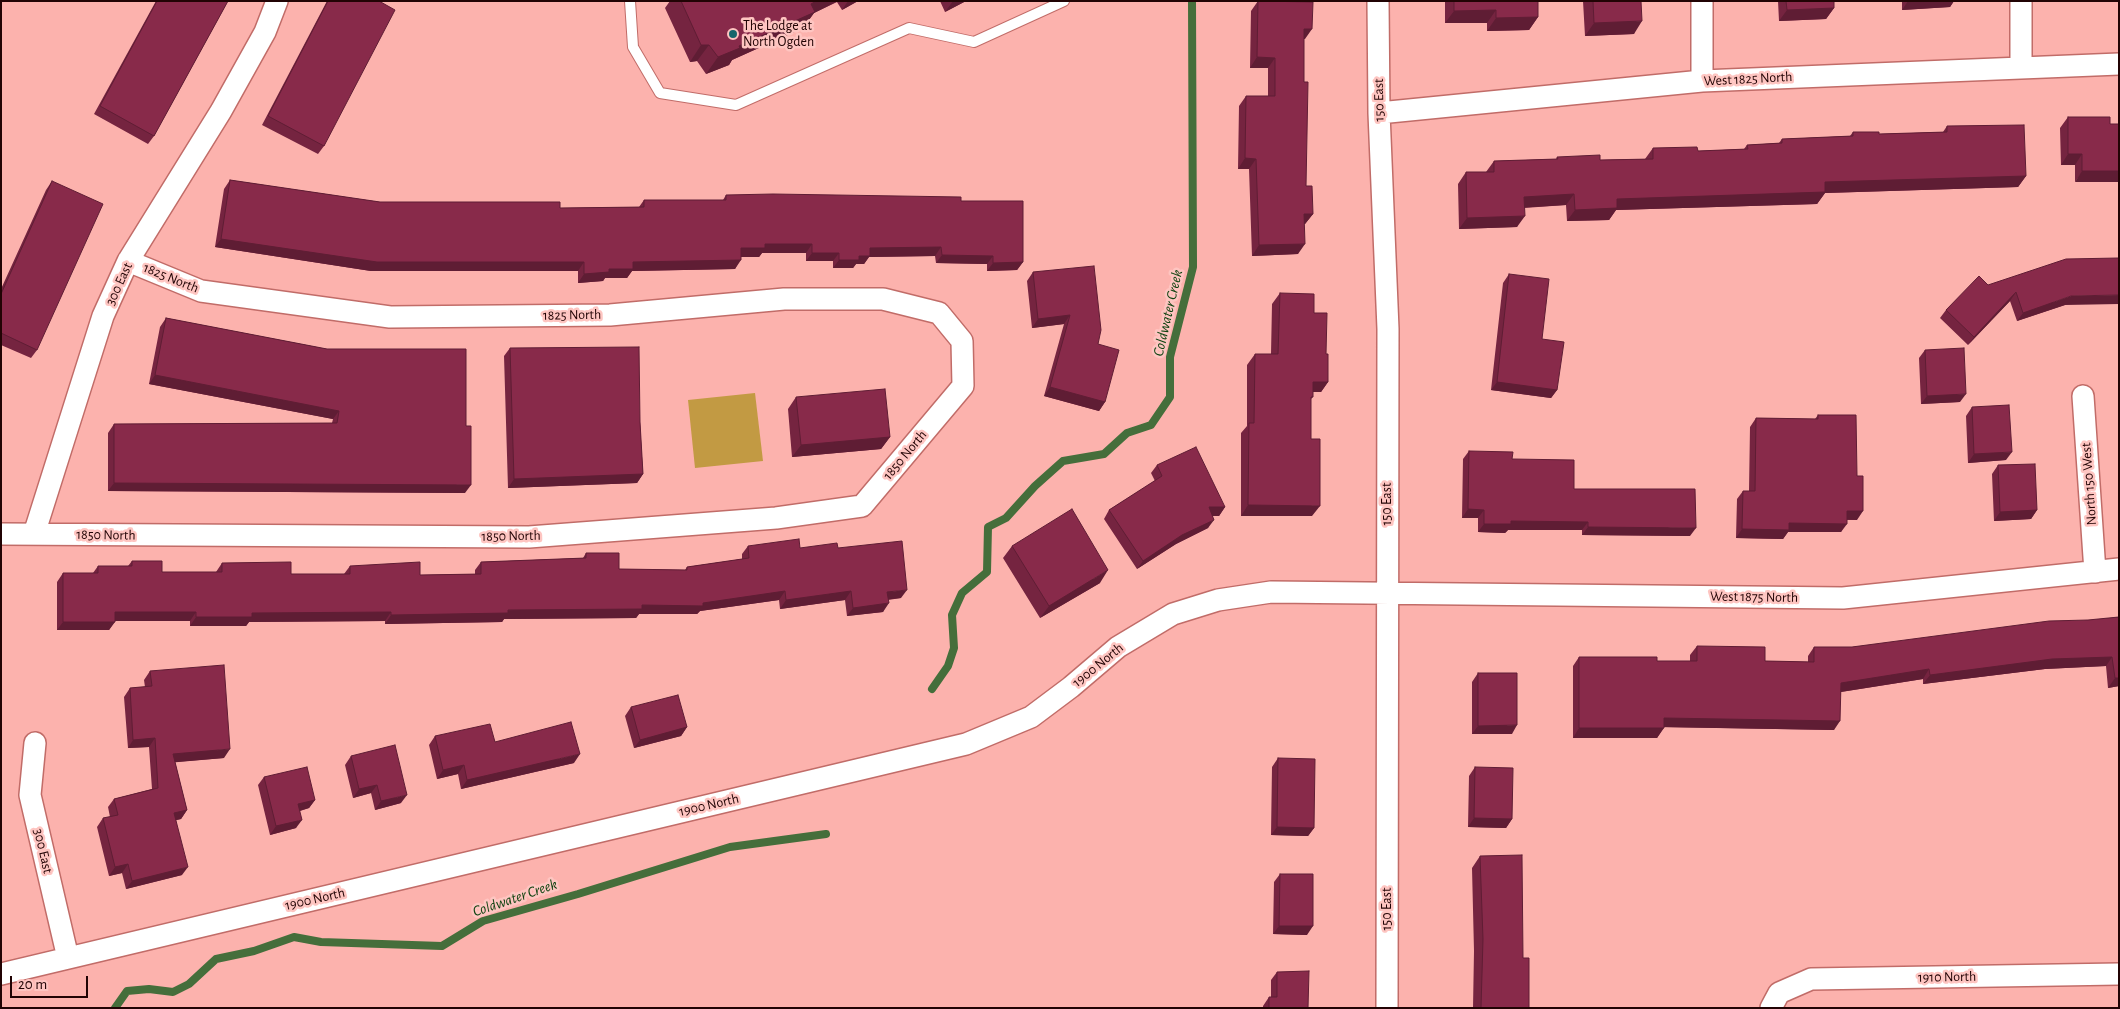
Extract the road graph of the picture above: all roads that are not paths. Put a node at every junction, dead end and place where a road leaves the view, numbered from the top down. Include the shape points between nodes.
1 (277, 1) edge
2 (630, 1) edge
3 (1064, 1) edge
4 (1378, 1) edge
5 (1702, 1) edge
6 (2021, 1) edge
7 (2119, 64) edge
8 (2021, 67) junction
9 (1702, 80) junction
10 (1379, 113) junction
11 (128, 261) junction
12 (963, 386) joint
13 (2083, 396) dead end
14 (1, 534) edge
15 (34, 534) junction
16 (2119, 569) edge
17 (2095, 572) junction
18 (1387, 593) junction
19 (35, 743) dead end
20 (68, 958) junction
21 (1, 974) edge
22 (2119, 974) edge
23 (1775, 1000) edge
24 (1387, 1008) edge

1 - 11 street, 300 East via 265,32 221,112
2 - 3 lane via 633,46 660,93 736,105 909,28 974,42
4 - 10 street, 150 East
5 - 9 street
6 - 8 street
7 - 8 street, West 1825 North
8 - 9 street, West 1825 North
9 - 10 street, West 1825 North
10 - 18 street, 150 East via 1388,329
11 - 12 street, 1825 North via 201,291 390,317 610,315 784,299 884,299 939,313 962,341
11 - 15 street, 300 East via 104,316
12 - 15 street, 1850 North via 862,506 776,518 529,537
13 - 17 street, North 150 West
14 - 15 street, 1850 North
16 - 17 street, West 1875 North
17 - 18 street, West 1875 North via 1843,598
18 - 20 street, 1900 North via 1271,592 1218,600 1173,614 1118,647 1031,717 966,744
18 - 24 street, 150 East
19 - 20 street, 300 East via 30,795
20 - 21 street, 1900 North
22 - 23 street, 1910 North via 1811,979

